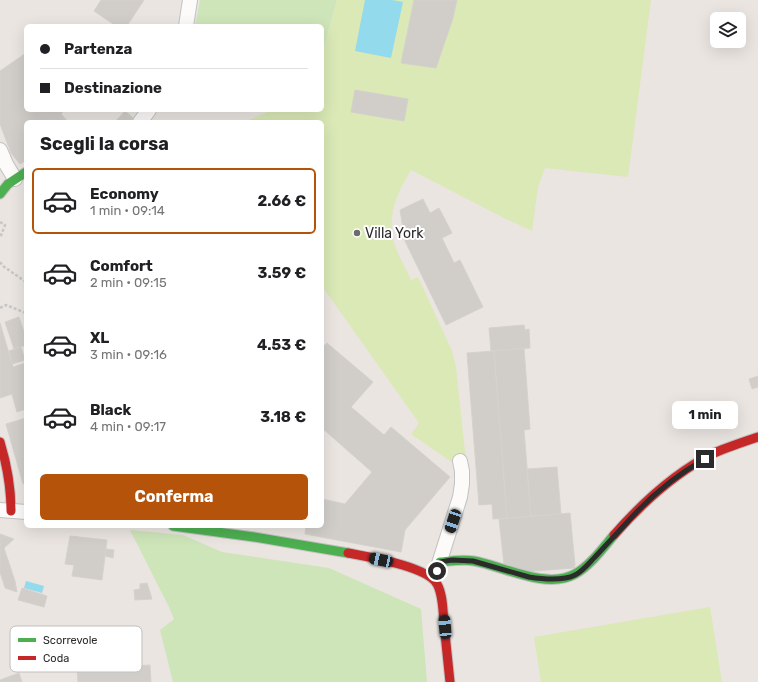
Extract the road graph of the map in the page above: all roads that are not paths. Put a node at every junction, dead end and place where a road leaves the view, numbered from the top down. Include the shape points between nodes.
1 (190, 0) edge
2 (186, 24) edge
3 (0, 150) edge
4 (20, 175) edge
5 (0, 194) edge
6 (758, 437) edge
7 (0, 442) edge
8 (460, 461) dead end
9 (6, 511) edge
10 (24, 512) edge
11 (188, 528) edge
12 (440, 562) junction
13 (433, 580) junction
14 (450, 682) edge

1 - 2 street
3 - 4 street via 6,164
4 - 5 street
6 - 12 street via 715,453 678,476 652,497 592,560 568,577 529,577 473,561
7 - 9 street via 10,481
8 - 12 street via 460,497
9 - 10 street
11 - 13 street via 363,556 409,567
12 - 13 street
13 - 14 street via 439,588 442,600

